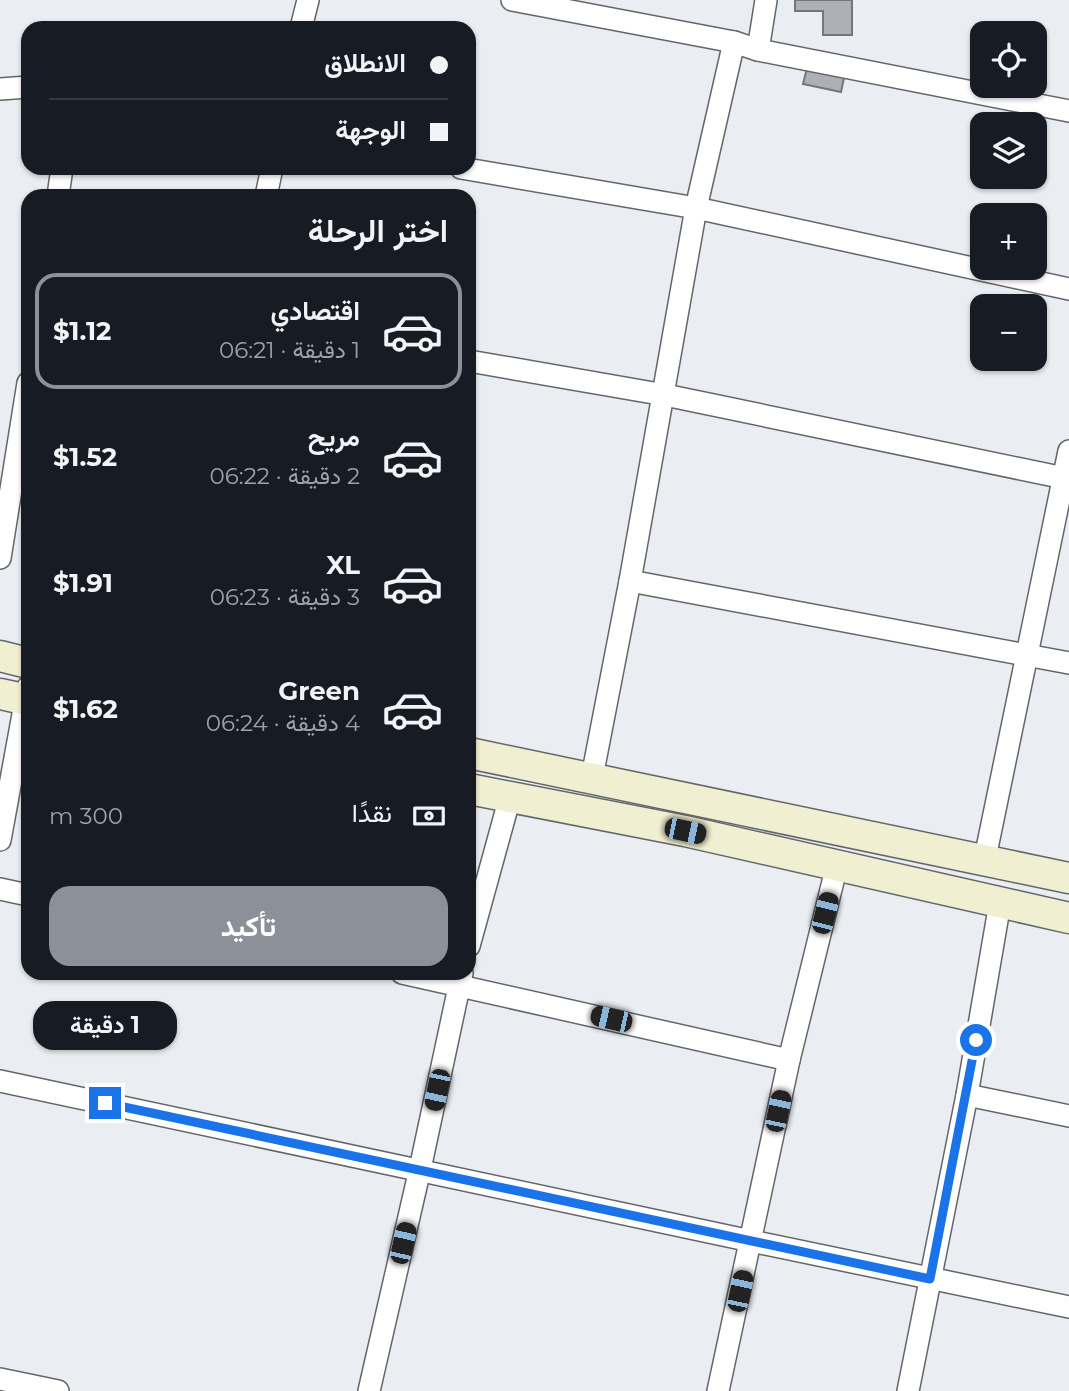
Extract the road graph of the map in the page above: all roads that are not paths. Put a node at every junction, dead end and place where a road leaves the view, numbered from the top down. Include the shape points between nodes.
1 (307, 0) edge
2 (512, 0) edge
3 (766, 0) edge
4 (302, 21) edge
5 (734, 42) junction
6 (758, 50) junction
7 (21, 88) edge
8 (0, 89) edge
9 (1069, 111) edge
10 (476, 171) edge
11 (696, 208) junction
12 (1069, 289) edge
13 (476, 362) edge
14 (665, 395) junction
15 (21, 427) edge
16 (1069, 451) edge
17 (1067, 478) edge
18 (0, 558) edge
19 (630, 581) junction
20 (1028, 655) junction
21 (0, 656) edge
22 (21, 661) edge
23 (1069, 663) edge
24 (20, 695) edge
25 (476, 754) edge
26 (592, 777) junction
27 (476, 790) edge
28 (510, 797) junction
29 (0, 840) edge
30 (985, 858) junction
31 (837, 864) junction
32 (1069, 878) edge
33 (0, 889) edge
34 (21, 894) edge
35 (1000, 903) junction
36 (1069, 918) edge
37 (476, 921) edge
38 (460, 980) edge
39 (464, 980) edge
40 (789, 1059) junction
41 (0, 1081) edge
42 (967, 1095) junction
43 (1069, 1116) edge
44 (420, 1169) junction
45 (751, 1241) junction
46 (930, 1279) junction
47 (1069, 1307) edge
48 (0, 1379) edge
49 (58, 1391) edge
50 (369, 1391) edge
51 (718, 1391) edge
52 (908, 1391) edge

1 - 4 street
2 - 5 street
3 - 6 street
5 - 6 street
5 - 11 street
6 - 9 street
7 - 8 street
10 - 11 street
11 - 12 street
11 - 14 street
13 - 14 street
14 - 17 street
14 - 19 street
15 - 18 street
16 - 17 street
17 - 20 street
19 - 20 street
19 - 26 street
20 - 23 street
20 - 30 street
21 - 22 main road
24 - 29 street
25 - 26 main road
26 - 30 main road
27 - 28 main road
28 - 31 main road
28 - 37 street
30 - 32 main road
31 - 35 main road
31 - 40 street
33 - 34 street
35 - 36 main road
35 - 42 street
38 - 44 street
39 - 40 street
40 - 45 street
41 - 44 street
42 - 43 street
42 - 46 street
44 - 45 street
44 - 50 street
45 - 46 street
45 - 51 street
46 - 47 street
46 - 52 street
48 - 49 street

